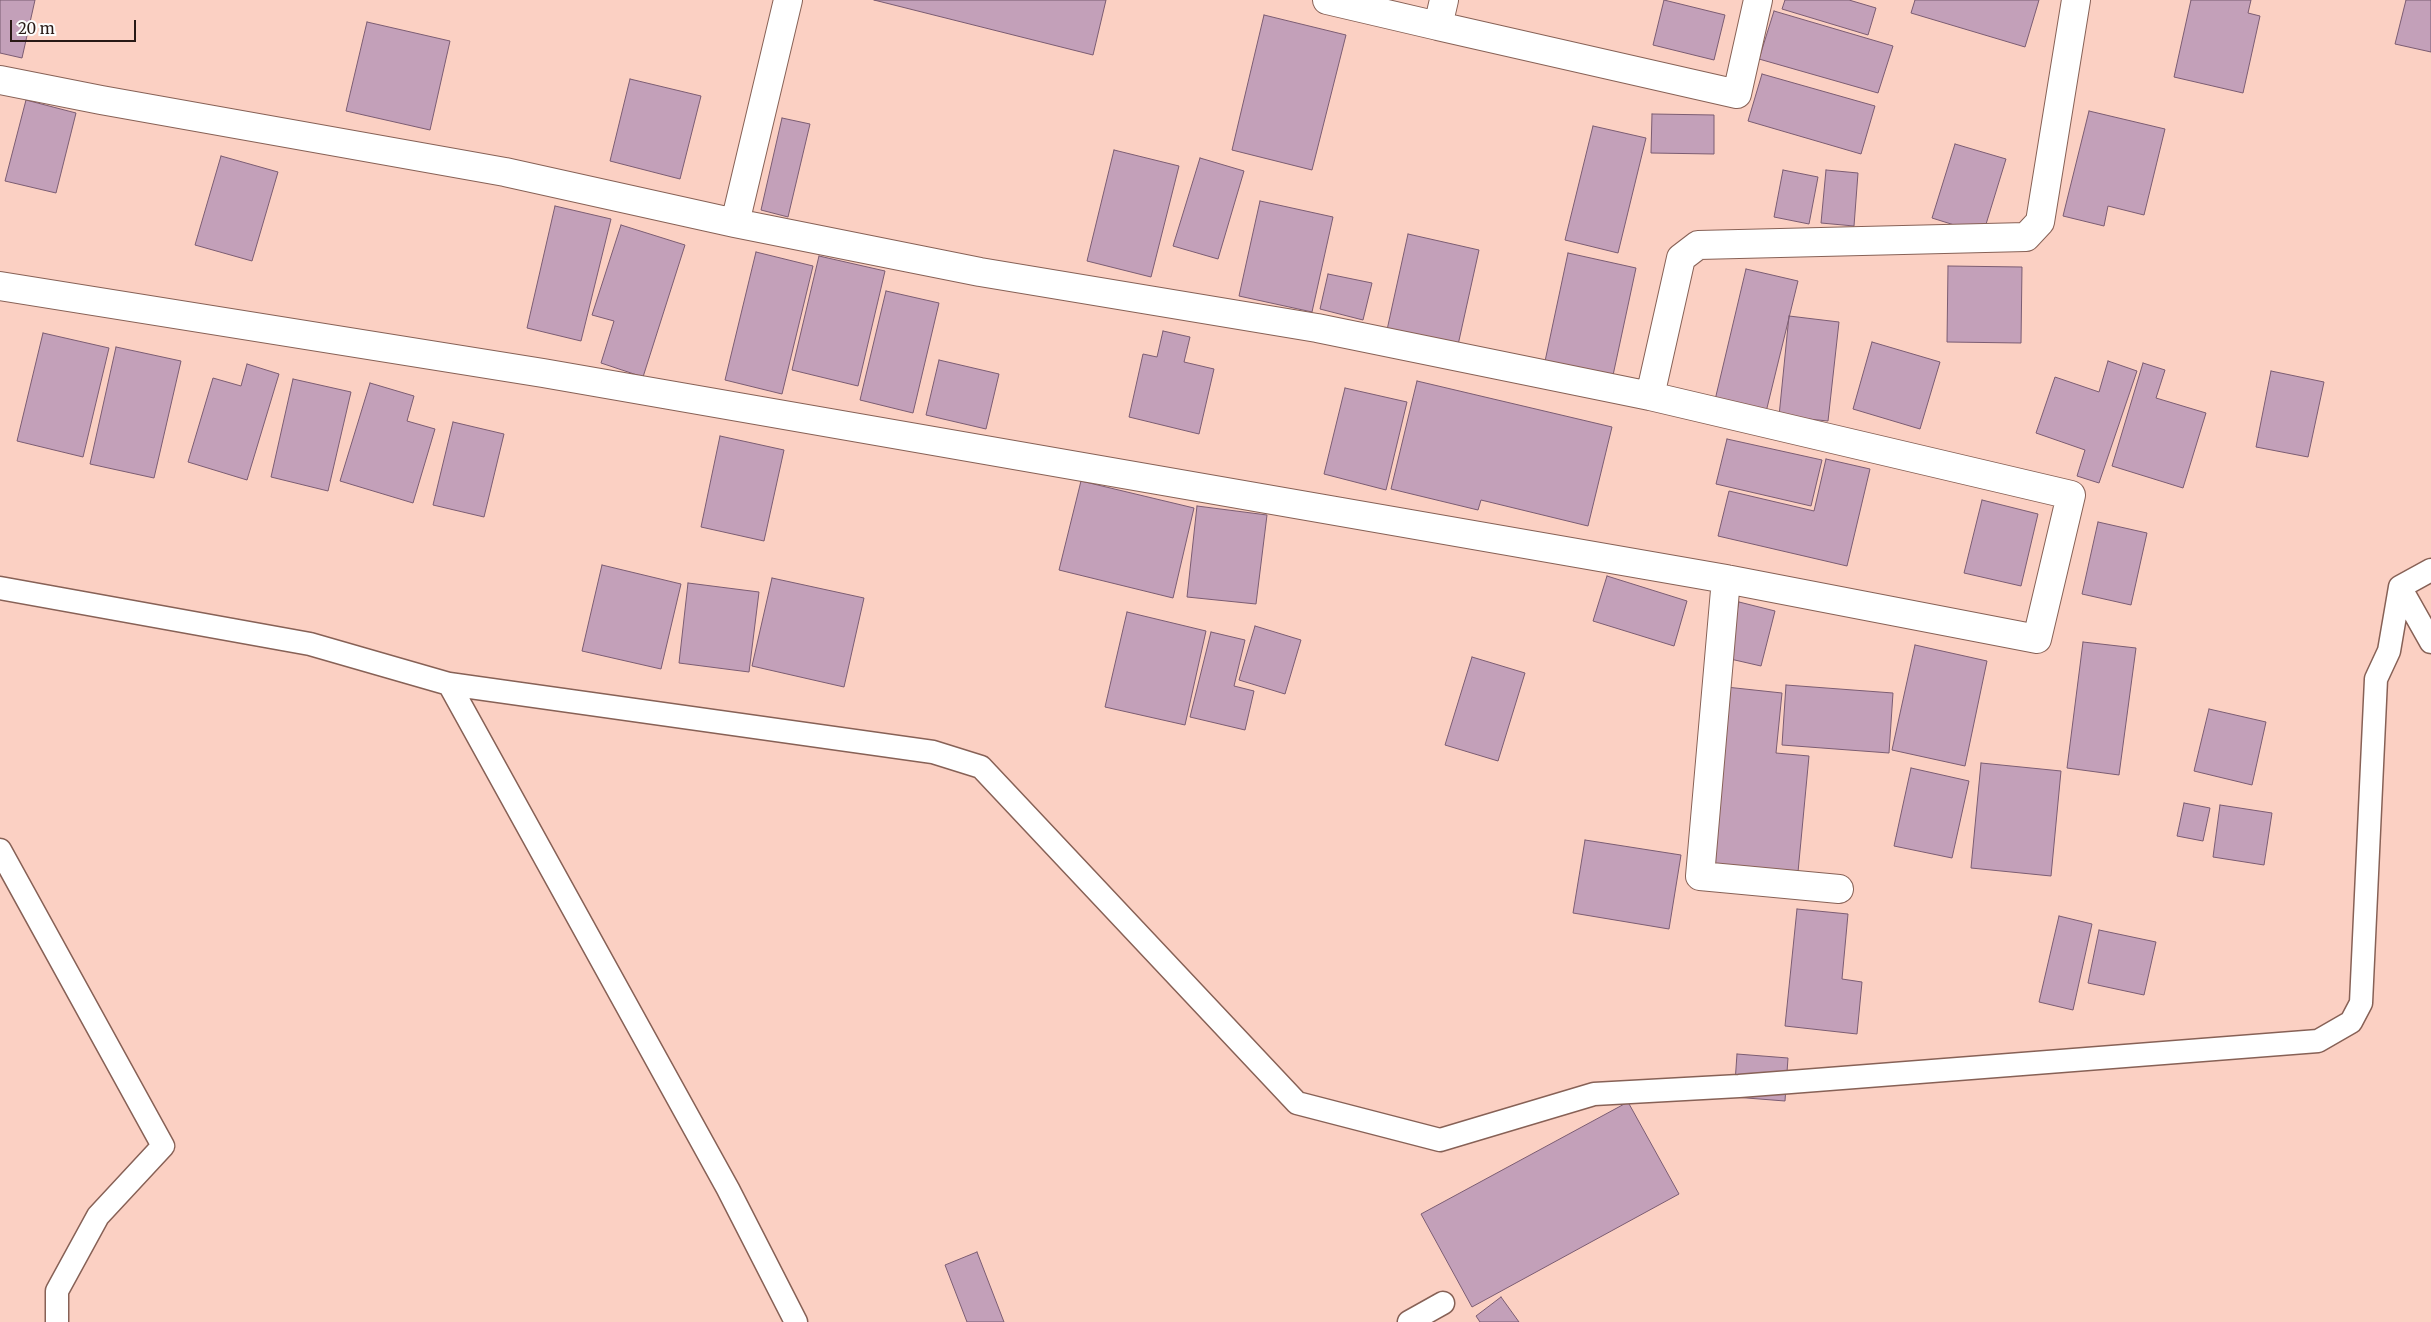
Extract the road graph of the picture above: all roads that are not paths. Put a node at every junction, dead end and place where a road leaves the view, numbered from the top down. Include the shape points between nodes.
1 (788, 0) edge
2 (1327, 0) edge
3 (1444, 0) edge
4 (1758, 0) edge
5 (2076, 0) edge
6 (1438, 26) junction
7 (0, 80) edge
8 (735, 223) junction
9 (0, 286) edge
10 (1650, 396) junction
11 (2431, 570) edge
12 (1726, 579) junction
13 (2400, 587) junction
14 (0, 588) edge
15 (2431, 642) edge
16 (449, 684) junction
17 (0, 850) edge
18 (1839, 889) dead end
19 (1443, 1303) dead end
20 (57, 1322) edge
21 (796, 1322) edge
22 (1408, 1322) edge

1 - 8 street
2 - 6 street
3 - 6 street
4 - 6 street via 1737,94
5 - 10 street via 2040,222 2026,237 1698,245 1681,258
7 - 8 street via 505,172
8 - 10 street via 980,272 1317,328
9 - 12 street via 543,372
10 - 12 street via 2071,495 2037,639
11 - 13 lane
12 - 18 street via 1700,876
13 - 15 lane
13 - 16 lane via 2389,651 2376,679 2361,1003 2351,1022 2318,1041 1739,1086 1594,1094 1440,1140 1297,1103 981,767 933,752
14 - 16 lane via 310,644
16 - 21 lane via 724,1180
17 - 20 lane via 163,1146 98,1216 57,1291
19 - 22 lane

